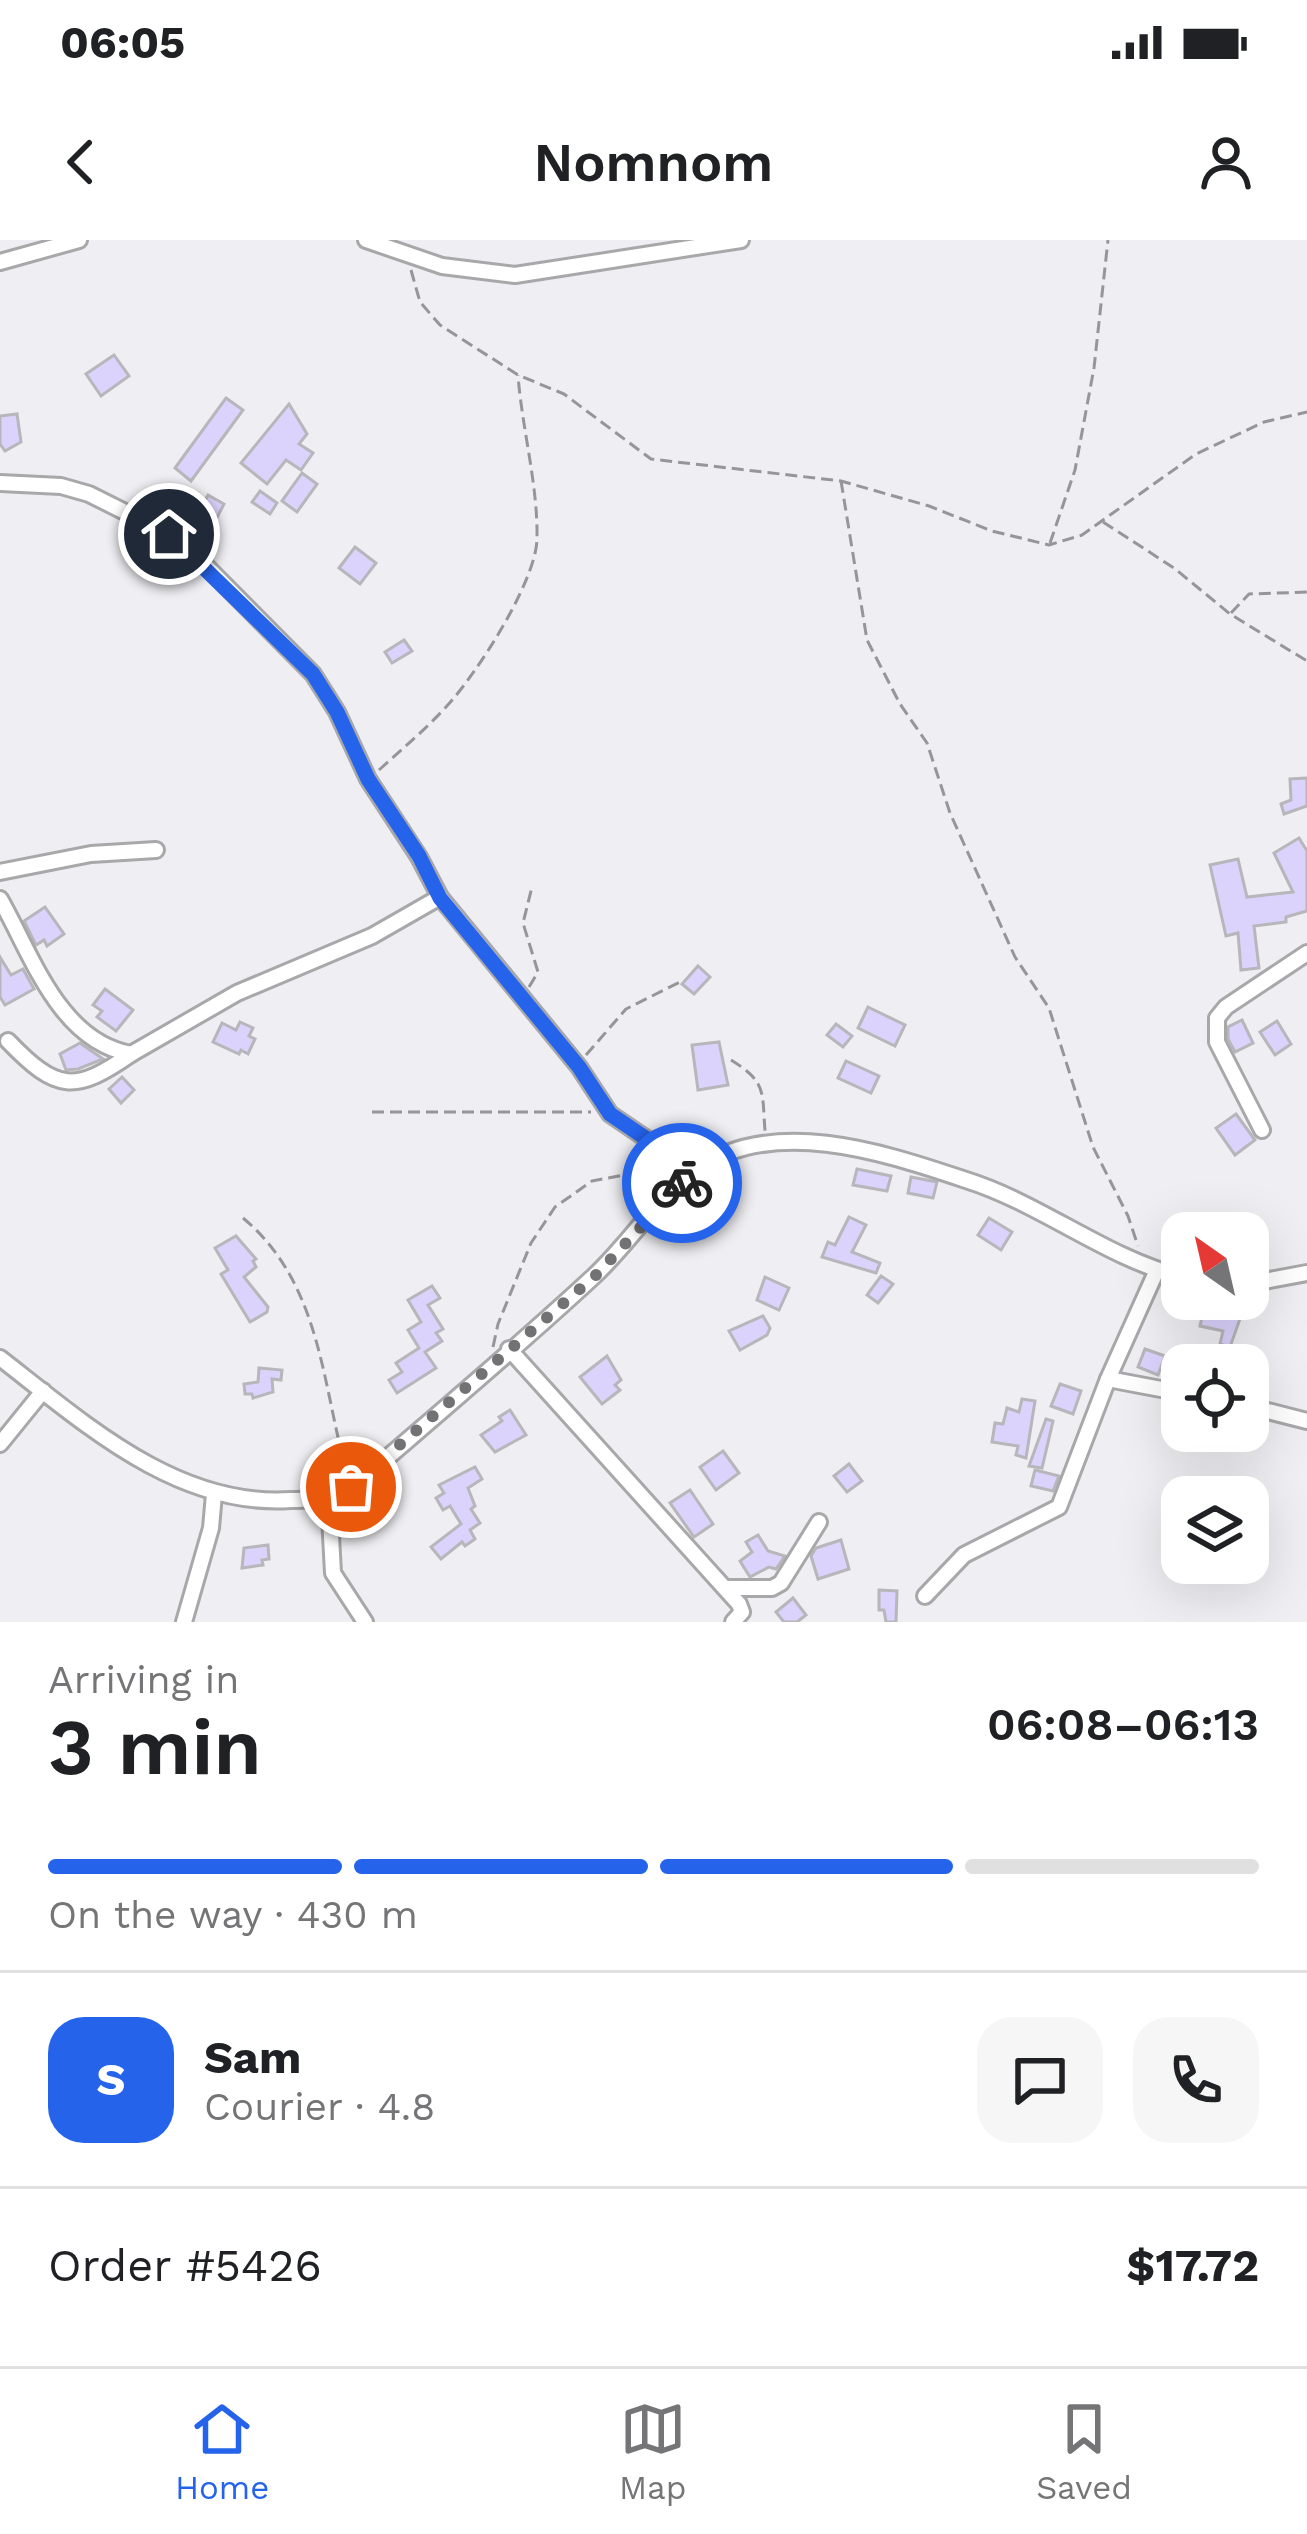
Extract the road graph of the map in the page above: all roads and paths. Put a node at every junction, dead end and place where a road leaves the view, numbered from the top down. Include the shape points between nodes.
1 (79, 240) edge
2 (366, 240) edge
3 (741, 240) edge
4 (1108, 240) edge
5 (692, 244) edge
6 (407, 254) junction
7 (0, 262) edge
8 (518, 375) junction
9 (1307, 412) edge
10 (842, 481) junction
11 (0, 483) edge
12 (1101, 521) junction
13 (1049, 545) junction
14 (1307, 592) edge
15 (1230, 614) junction
16 (1307, 661) edge
17 (368, 779) junction
18 (156, 850) dead end
19 (0, 872) edge
20 (532, 887) dead end
21 (440, 898) junction
22 (0, 899) edge
23 (1307, 953) edge
24 (682, 981) dead end
25 (520, 997) junction
26 (8, 1040) dead end
27 (131, 1054) junction
28 (731, 1060) dead end
29 (579, 1067) junction
30 (372, 1112) dead end
31 (610, 1114) junction
32 (1262, 1130) dead end
33 (766, 1144) junction
34 (688, 1167) junction
35 (243, 1218) dead end
36 (1151, 1268) junction
37 (1161, 1271) edge
38 (1307, 1273) edge
39 (1269, 1280) edge
40 (509, 1349) junction
41 (0, 1358) edge
42 (496, 1360) junction
43 (1108, 1379) junction
44 (1161, 1389) edge
45 (44, 1391) junction
46 (1269, 1411) edge
47 (1307, 1421) edge
48 (0, 1444) edge
49 (351, 1487) junction
50 (214, 1494) junction
51 (328, 1498) junction
52 (819, 1522) dead end
53 (724, 1588) junction
54 (926, 1596) dead end
55 (184, 1622) edge
56 (365, 1622) edge
57 (733, 1622) edge

1 - 7 street
2 - 6 street
3 - 5 street
4 - 13 path via 1076,470
5 - 6 street via 514,275
6 - 8 path via 420,302 440,325
8 - 10 path via 564,394 651,459
8 - 17 path via 536,510 528,576 450,703
9 - 12 path via 1196,454
10 - 13 path
10 - 36 path via 867,640 927,743 1015,957 1049,1008 1093,1147
11 - 17 street via 73,489 169,534 313,674
12 - 13 path
12 - 15 path
14 - 15 path via 1250,594
15 - 16 path
17 - 21 street
18 - 19 street
20 - 25 path via 523,923 538,972
21 - 25 street
21 - 27 street via 237,993
22 - 27 street via 76,1027
23 - 32 street via 1217,1018 1217,1042
24 - 29 path via 626,1009
25 - 29 street
26 - 27 street via 41,1069 75,1083
28 - 33 path via 756,1075
29 - 31 street
30 - 31 path
31 - 34 street
33 - 34 street
33 - 36 street via 858,1148 967,1180
34 - 40 street via 596,1275
34 - 42 path via 592,1181 555,1207 498,1324
35 - 49 path via 262,1234 310,1312
36 - 37 street
36 - 43 street
38 - 39 street
40 - 42 street
40 - 53 street
41 - 45 street
42 - 49 street
43 - 44 street
43 - 54 street via 1059,1507 964,1555
45 - 48 street
45 - 50 street via 159,1472
46 - 47 street
49 - 51 street
50 - 51 street
50 - 55 street
51 - 56 street via 334,1574
52 - 53 street via 782,1583
53 - 57 street via 742,1610

